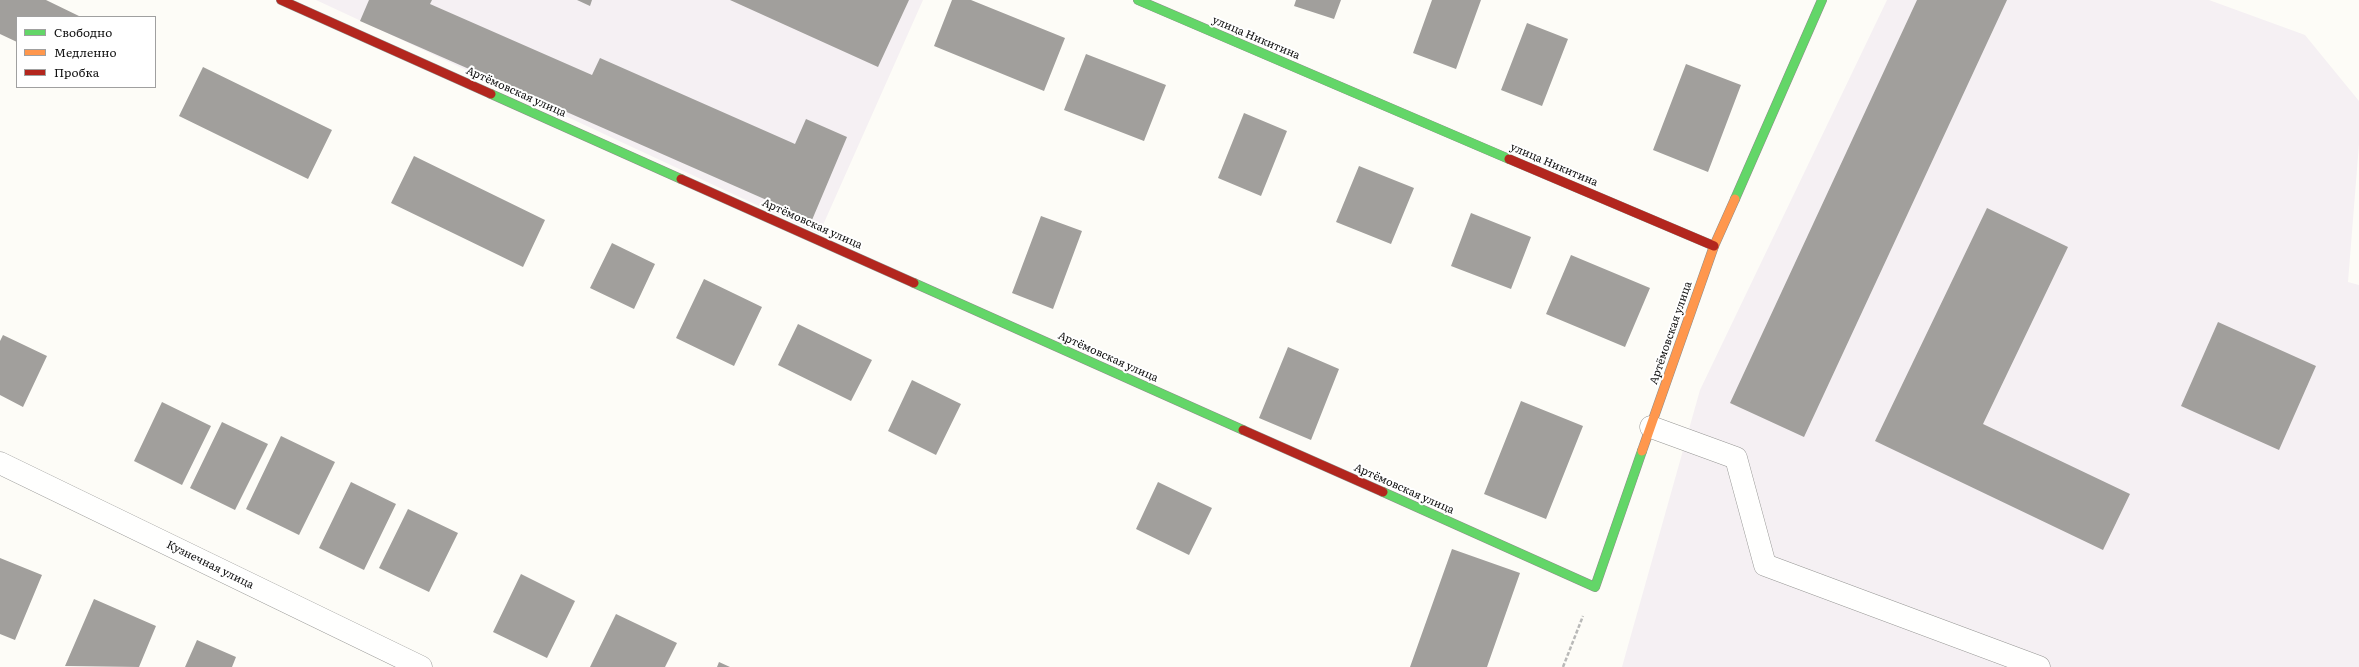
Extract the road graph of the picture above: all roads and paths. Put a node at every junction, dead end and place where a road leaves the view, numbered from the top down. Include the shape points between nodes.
1 (281, 0) edge
2 (1138, 0) edge
3 (1822, 0) edge
4 (1714, 246) junction
5 (1651, 427) junction
6 (0, 462) edge
7 (1595, 588) junction
8 (421, 667) edge
9 (1563, 667) edge
10 (2039, 667) edge

1 - 7 street, Артёмовская улица
2 - 4 street, улица Никитина
3 - 4 street
4 - 5 street, Артёмовская улица
5 - 7 street, Артёмовская улица
5 - 10 street via 1736,458 1765,565
6 - 8 street, Кузнечная улица
7 - 9 path

